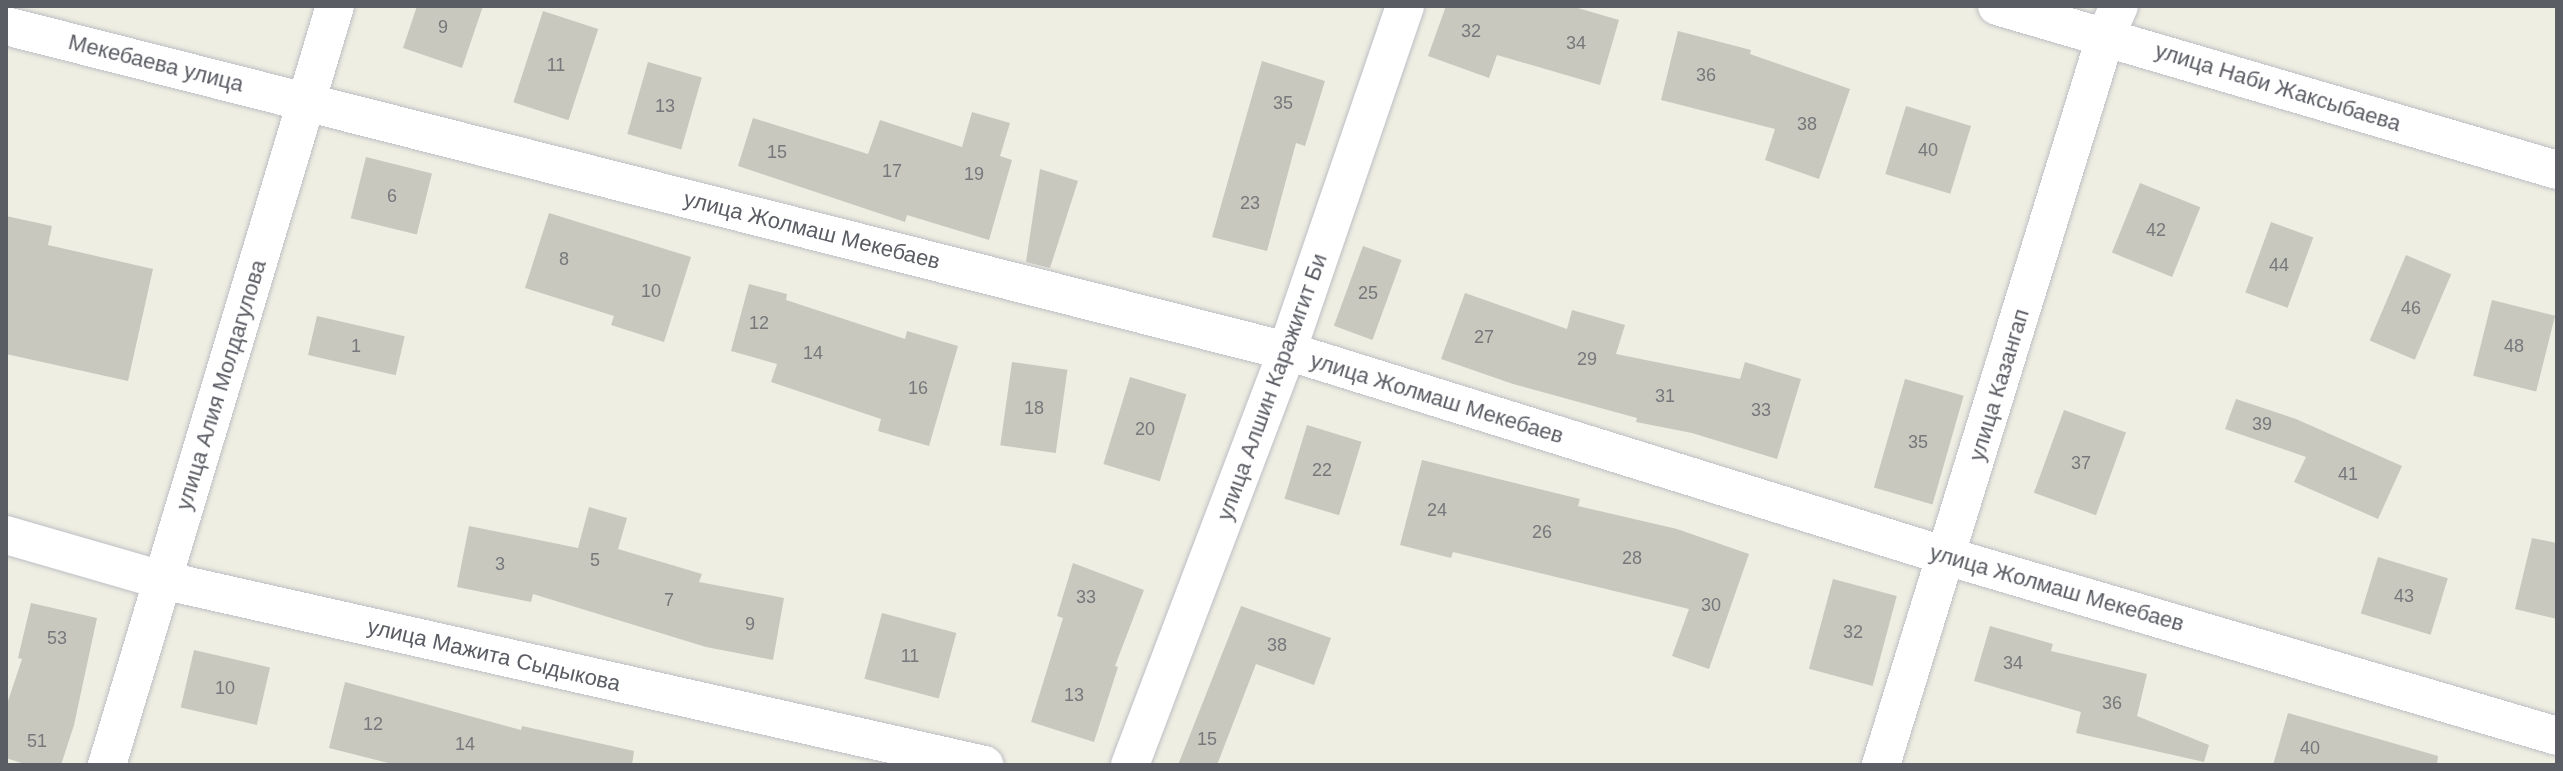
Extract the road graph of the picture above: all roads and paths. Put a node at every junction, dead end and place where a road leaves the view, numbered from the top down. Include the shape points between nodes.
1 (335, 6) edge
2 (1405, 6) edge
3 (1997, 6) edge
4 (2112, 21) edge
5 (6, 26) edge
6 (306, 100) junction
7 (2557, 170) edge
8 (1287, 351) junction
9 (6, 535) edge
10 (1946, 556) junction
11 (162, 580) junction
12 (2557, 736) edge
13 (107, 765) edge
14 (984, 765) edge
15 (1130, 765) edge
16 (1881, 765) edge

1 - 6 street, улица Алия Молдагулова
2 - 8 street, улица Алшин Каражигит Би
3 - 4 street, улица Наби Жаксыбаева
4 - 7 street, улица Наби Жаксыбаева
4 - 10 street, улица Казангап
5 - 6 street, Мекебаева улица
6 - 8 street, улица Жолмаш Мекебаев
6 - 11 street, улица Алия Молдагулова
8 - 10 street, улица Жолмаш Мекебаев
8 - 15 street, улица Алшин Каражигит Би
9 - 11 street, улица Мажита Сыдыкова
10 - 12 street, улица Жолмаш Мекебаев
10 - 16 street, улица Казангап
11 - 13 street, улица Алия Молдагулова
11 - 14 street, улица Мажита Сыдыкова

